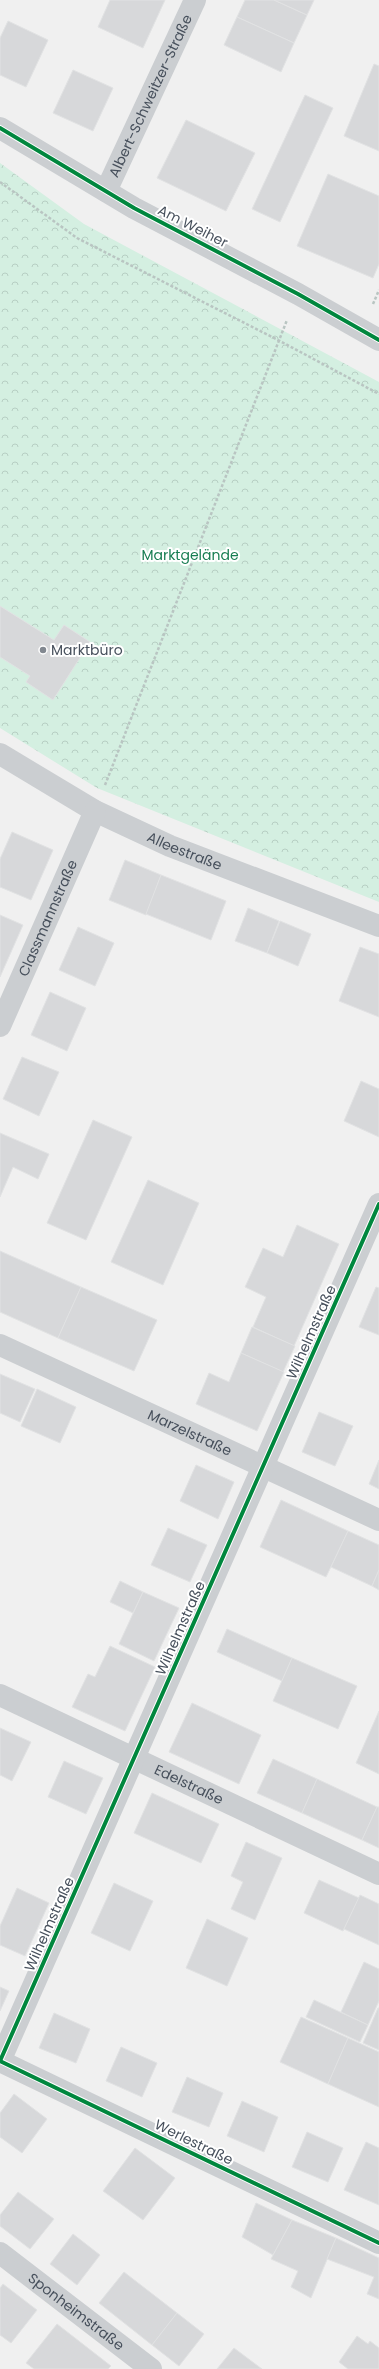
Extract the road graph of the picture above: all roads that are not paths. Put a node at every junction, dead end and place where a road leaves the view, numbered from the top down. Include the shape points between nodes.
1 (195, 0) edge
2 (0, 128) edge
3 (106, 191) junction
4 (379, 340) edge
5 (0, 754) edge
6 (94, 811) junction
7 (379, 926) edge
8 (0, 1026) edge
9 (379, 1204) edge
10 (0, 1345) edge
11 (264, 1467) junction
12 (379, 1520) edge
13 (0, 1695) edge
14 (134, 1759) junction
15 (379, 1874) edge
16 (0, 2061) edge
17 (379, 2243) edge
18 (0, 2253) edge
19 (152, 2369) edge

1 - 3 street, Albert-Schweitzer-Straße
2 - 3 street, Am Weiher
3 - 4 street, Am Weiher
5 - 6 street, Alleestraße
6 - 7 street, Alleestraße via 170,846
6 - 8 street, Classmannstraße
9 - 11 street, Wilhelmstraße
10 - 11 street, Marzelstraße
11 - 12 street, Marzelstraße
11 - 14 street, Wilhelmstraße
13 - 14 street, Edelstraße
14 - 15 street, Edelstraße
14 - 16 street, Wilhelmstraße
16 - 17 street, Werlestraße
18 - 19 street, Sponheimstraße

